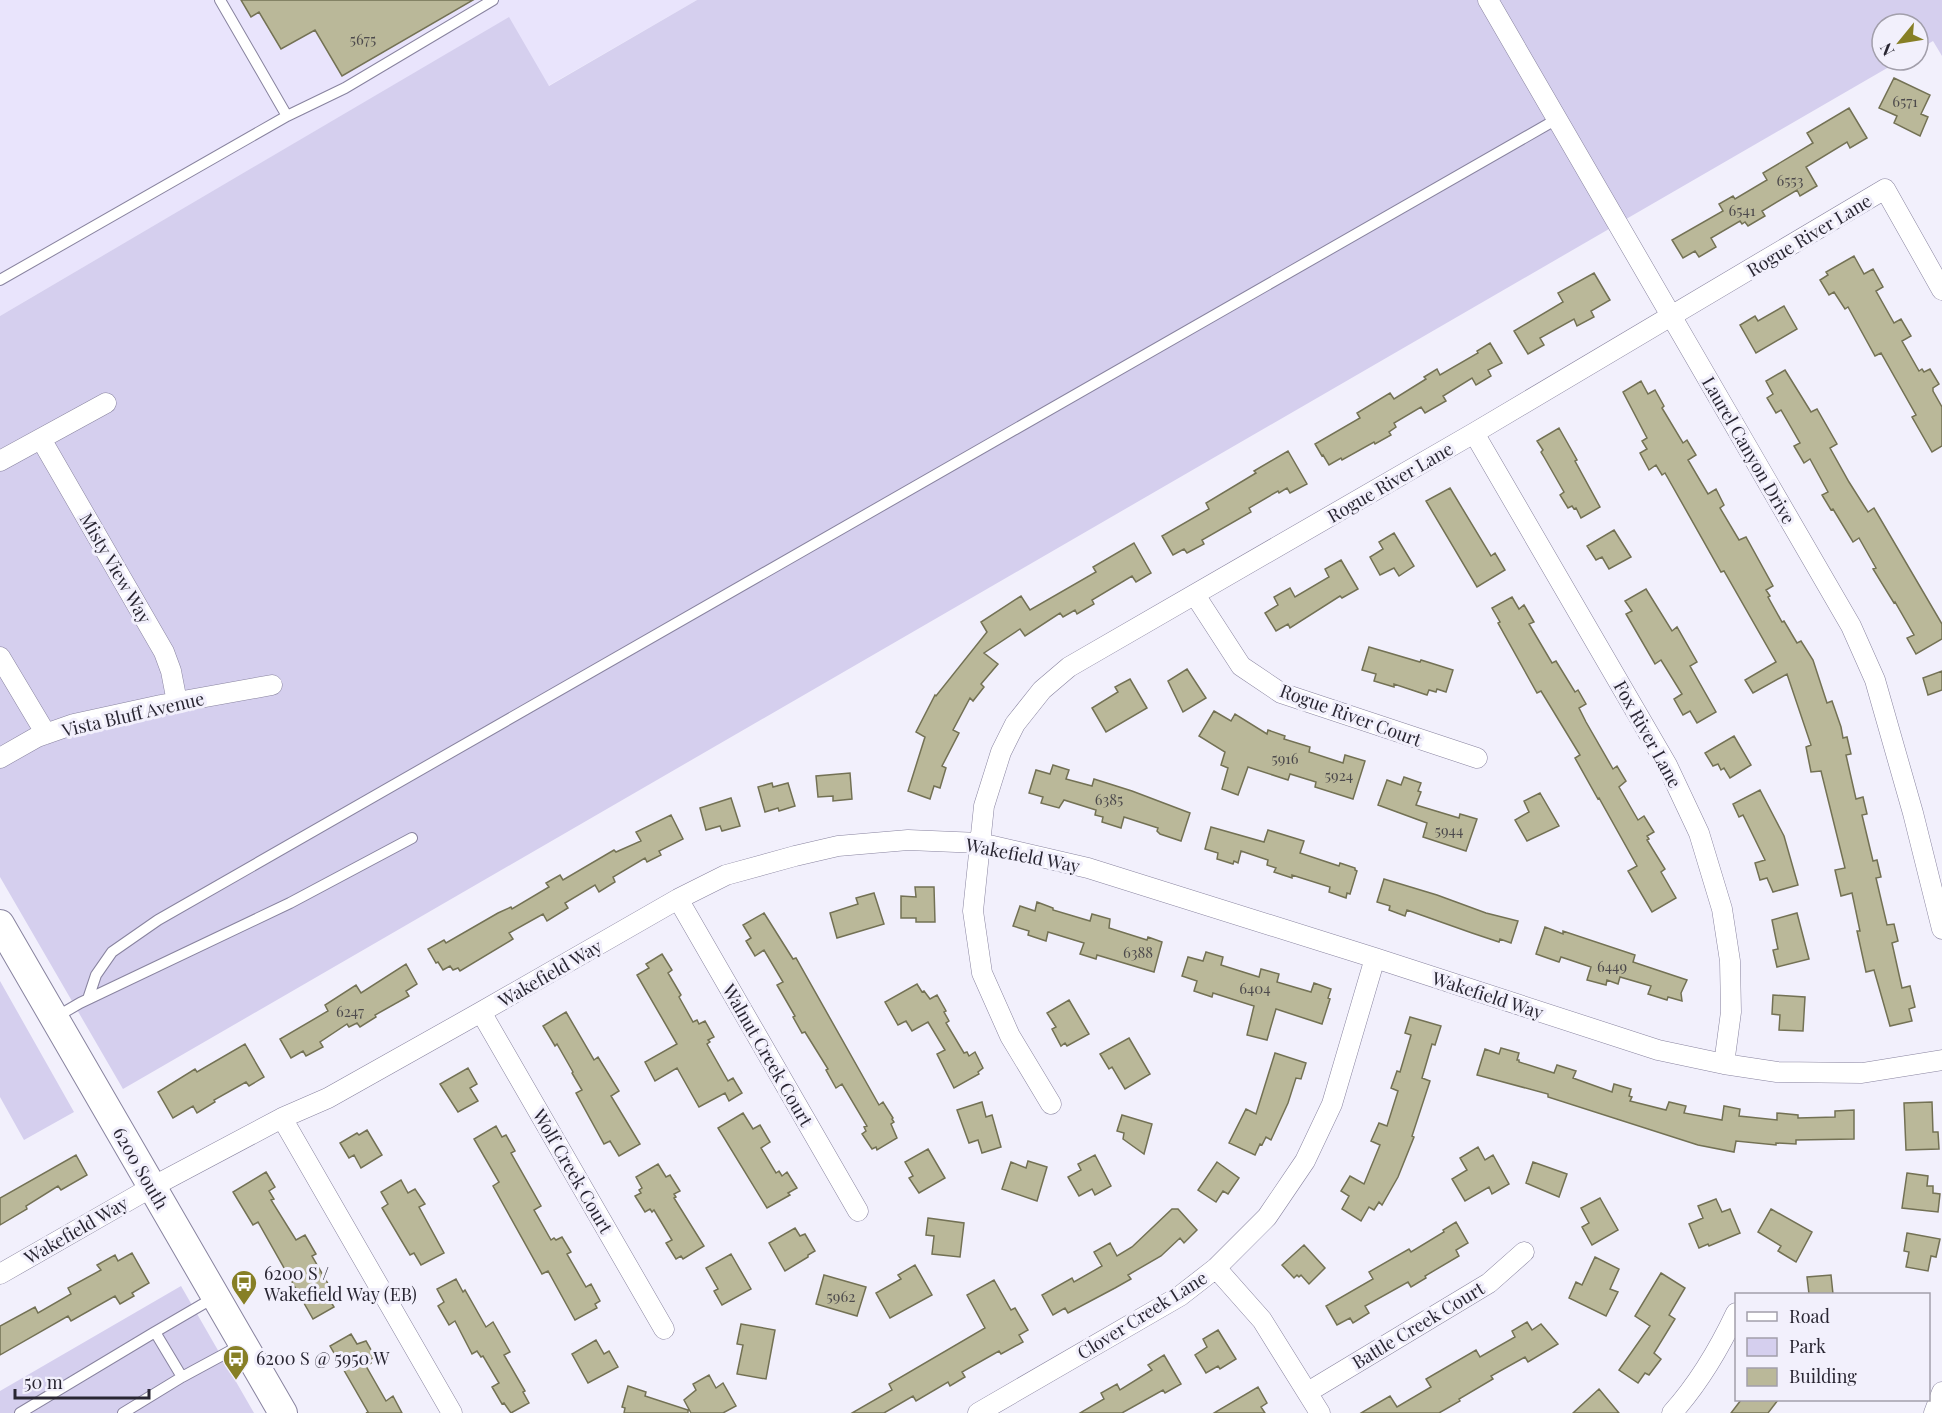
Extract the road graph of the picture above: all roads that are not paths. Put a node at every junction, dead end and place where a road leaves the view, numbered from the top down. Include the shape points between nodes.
1 (220, 0) edge
2 (493, 0) edge
3 (1488, 0) edge
4 (287, 116) junction
5 (1557, 119) junction
6 (0, 280) edge
7 (1942, 291) edge
8 (1672, 316) junction
9 (106, 403) dead end
10 (1474, 433) junction
11 (41, 439) junction
12 (0, 461) edge
13 (1195, 595) junction
14 (0, 657) edge
15 (272, 685) dead end
16 (177, 702) junction
17 (46, 734) junction
18 (1477, 758) dead end
19 (0, 759) edge
20 (412, 838) dead end
21 (980, 843) junction
22 (678, 899) junction
23 (0, 924) edge
24 (1942, 929) edge
25 (1375, 958) junction
26 (88, 999) junction
27 (481, 1012) junction
28 (54, 1018) junction
29 (1942, 1060) edge
30 (1724, 1064) junction
31 (1050, 1104) dead end
32 (282, 1118) junction
33 (152, 1187) junction
34 (858, 1211) dead end
35 (1524, 1252) dead end
36 (1216, 1268) junction
37 (0, 1274) edge
38 (215, 1297) junction
39 (1735, 1317) edge
40 (664, 1329) dead end
41 (155, 1332) junction
42 (243, 1344) junction
43 (182, 1377) junction
44 (1308, 1392) junction
45 (1942, 1392) edge
46 (20, 1413) edge
47 (123, 1413) edge
48 (283, 1413) edge
49 (452, 1413) edge
50 (978, 1413) edge
51 (1320, 1413) edge
52 (1672, 1413) edge
53 (1934, 1413) edge

1 - 4 lane
2 - 4 lane via 345,87
3 - 5 street, Laurel Canyon Drive
4 - 6 lane
5 - 8 street, Laurel Canyon Drive
5 - 26 lane via 158,920 112,952 96,975
7 - 8 street, Rogue River Lane via 1885,189
8 - 10 street, Rogue River Lane
8 - 24 street, Laurel Canyon Drive via 1851,626 1875,680
9 - 11 street
10 - 13 street, Rogue River Lane
10 - 30 street, Fox River Lane via 1668,765 1699,833 1722,909 1730,961 1731,1012
11 - 12 street
11 - 16 street, Misty View Way via 164,652
13 - 18 street, Rogue River Court via 1241,666 1281,693
13 - 21 street, Rogue River Lane via 1069,667 1042,690 1015,724 1001,752 984,806
14 - 17 street
15 - 16 street, Vista Bluff Avenue
16 - 17 street, Vista Bluff Avenue via 74,724
17 - 19 street, Vista Bluff Avenue
20 - 26 lane via 290,903
21 - 22 street, Wakefield Way via 908,840 838,846 726,875
21 - 25 street, Wakefield Way via 1088,868
21 - 31 street, Rogue River Lane via 972,911 982,973 1010,1036
22 - 27 street, Wakefield Way
22 - 34 street, Walnut Creek Court
23 - 28 main road, 6200 South
25 - 30 street, Wakefield Way via 1658,1050
25 - 36 street, Clover Creek Lane via 1332,1104 1305,1161 1266,1217
26 - 28 lane
27 - 32 street, Wakefield Way via 328,1098
27 - 40 street, Wolf Creek Court
28 - 33 main road, 6200 South
29 - 30 street, Wakefield Way via 1862,1073 1777,1072
32 - 33 street, Wakefield Way
32 - 49 street
33 - 37 street, Wakefield Way
33 - 38 main road, 6200 South
35 - 44 street, Battle Creek Court via 1489,1283
36 - 44 street via 1262,1320
36 - 50 street, Clover Creek Lane via 1180,1296
38 - 41 lane
38 - 42 main road, 6200 South
39 - 52 street via 1720,1348
41 - 43 lane
41 - 46 lane
42 - 43 lane
42 - 48 main road, 6200 South
43 - 47 lane
44 - 51 street
45 - 53 street

